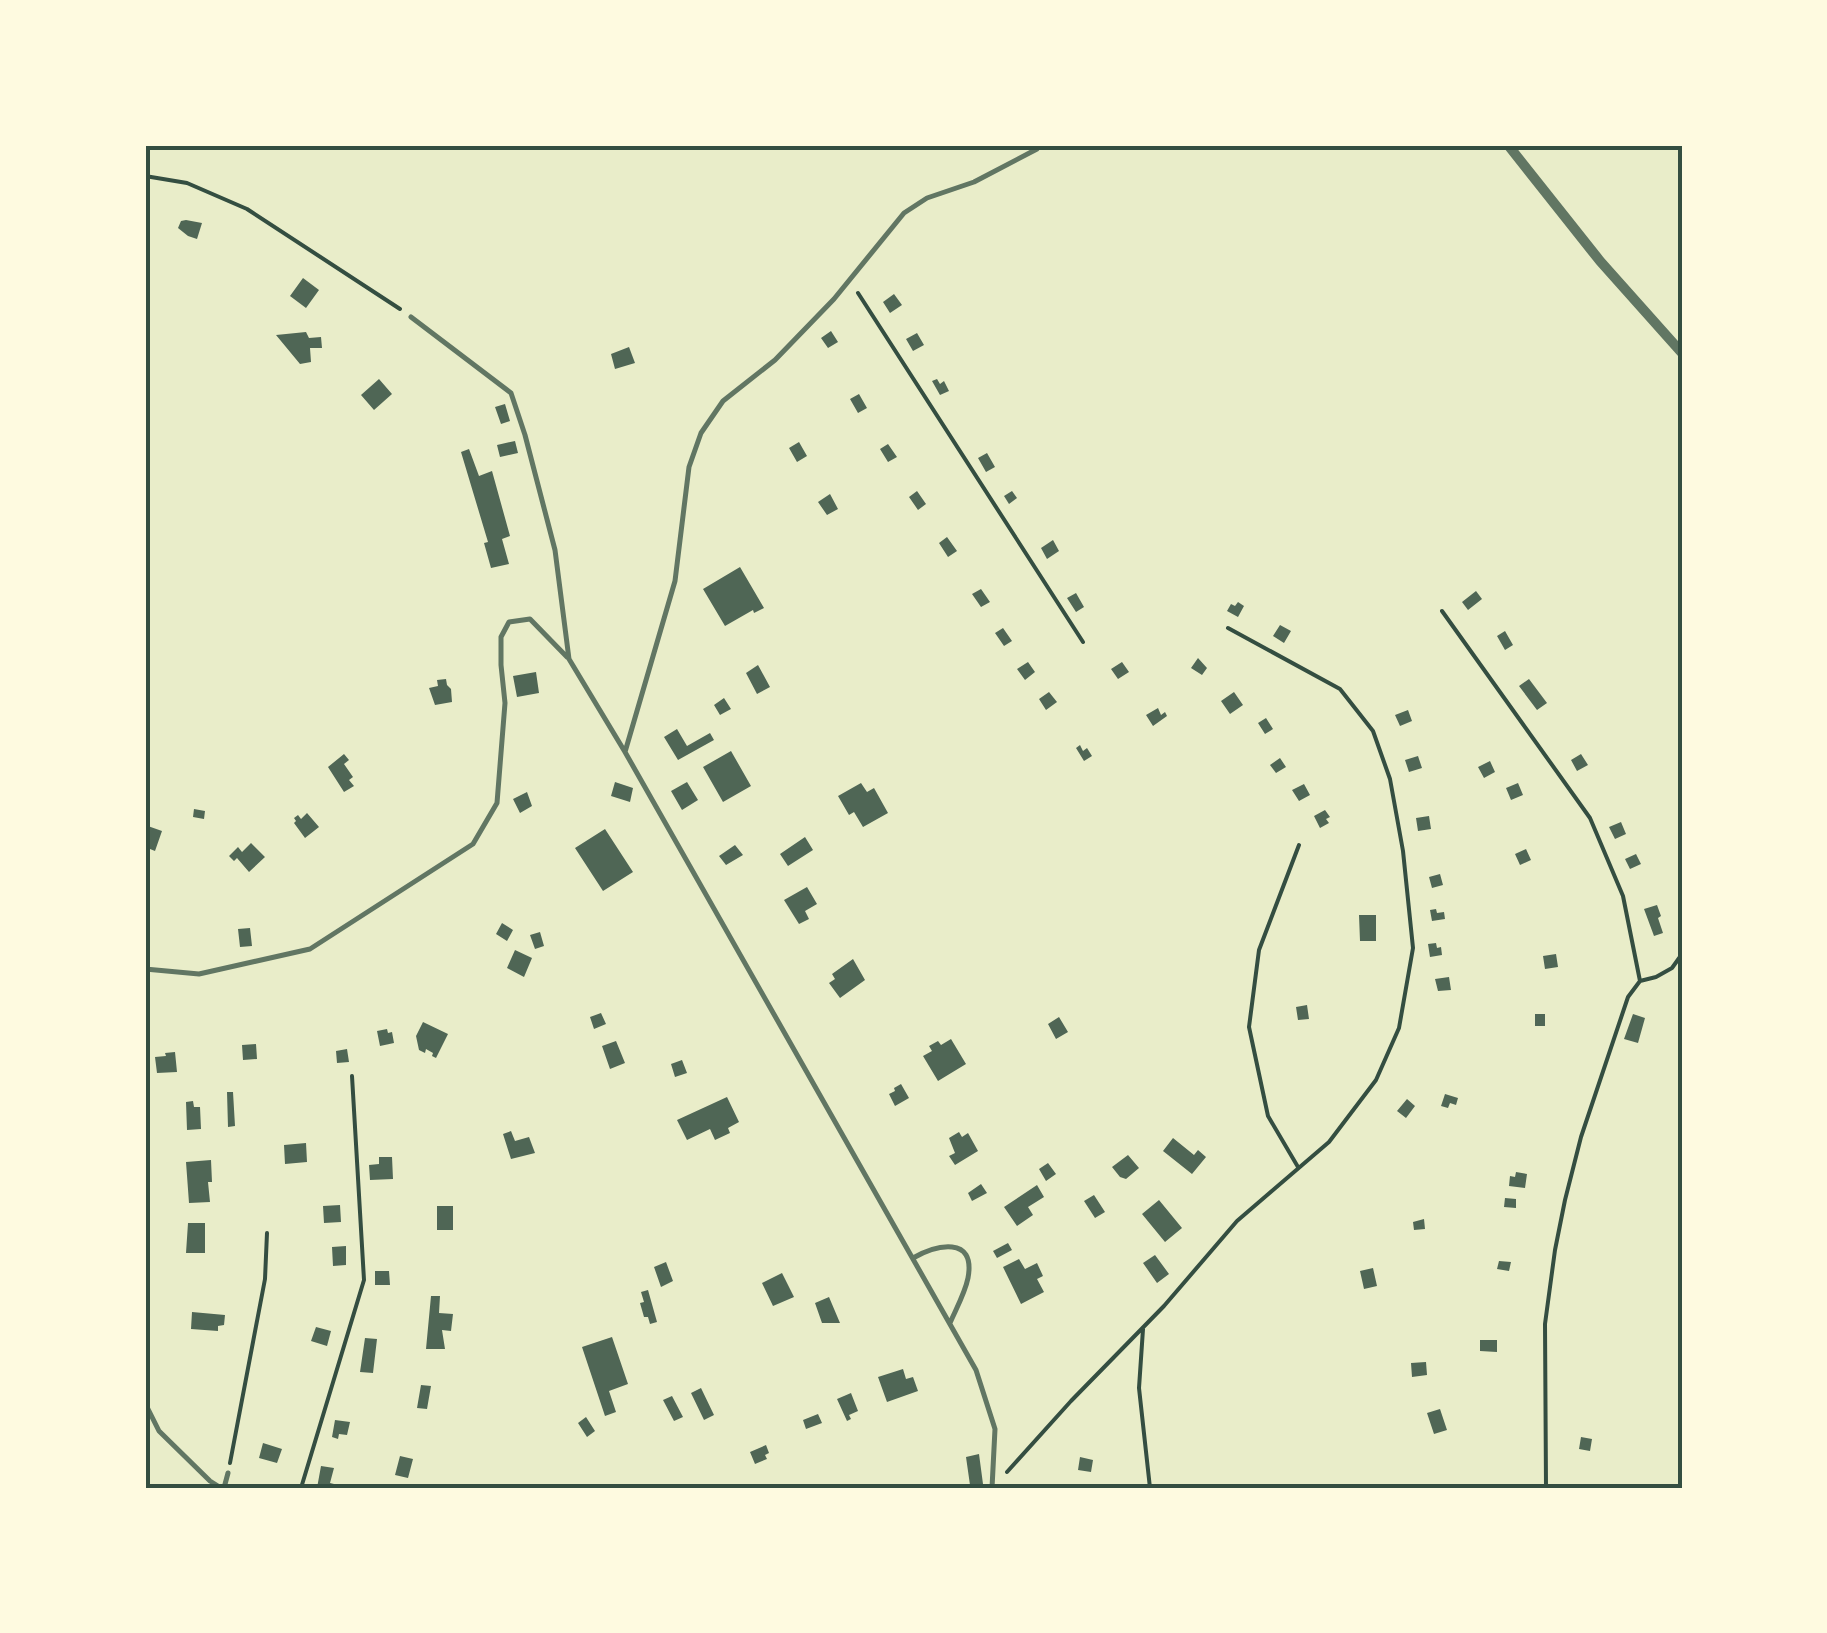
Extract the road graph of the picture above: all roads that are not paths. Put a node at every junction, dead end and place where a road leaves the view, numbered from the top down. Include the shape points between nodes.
1 (1040, 145) edge
2 (1508, 145) edge
3 (412, 317) road end
4 (1682, 353) edge
5 (568, 659) junction
6 (625, 752) junction
7 (145, 970) edge
8 (913, 1258) junction
9 (950, 1322) junction
10 (145, 1403) edge
11 (228, 1473) road end
12 (223, 1488) edge
13 (992, 1488) edge

1 - 6 lane via 904,213 850,281 775,360 723,402 701,433 689,467 675,580
2 - 4 street
3 - 5 lane via 512,393 555,550
5 - 6 lane
5 - 7 lane via 530,619 509,622 500,637 505,704 496,804 473,844 310,949 199,974
6 - 8 lane
8 - 9 lane
8 - 9 lane via 952,1246 968,1261
9 - 13 lane via 976,1370 995,1429
10 - 12 lane via 159,1431
11 - 12 lane

